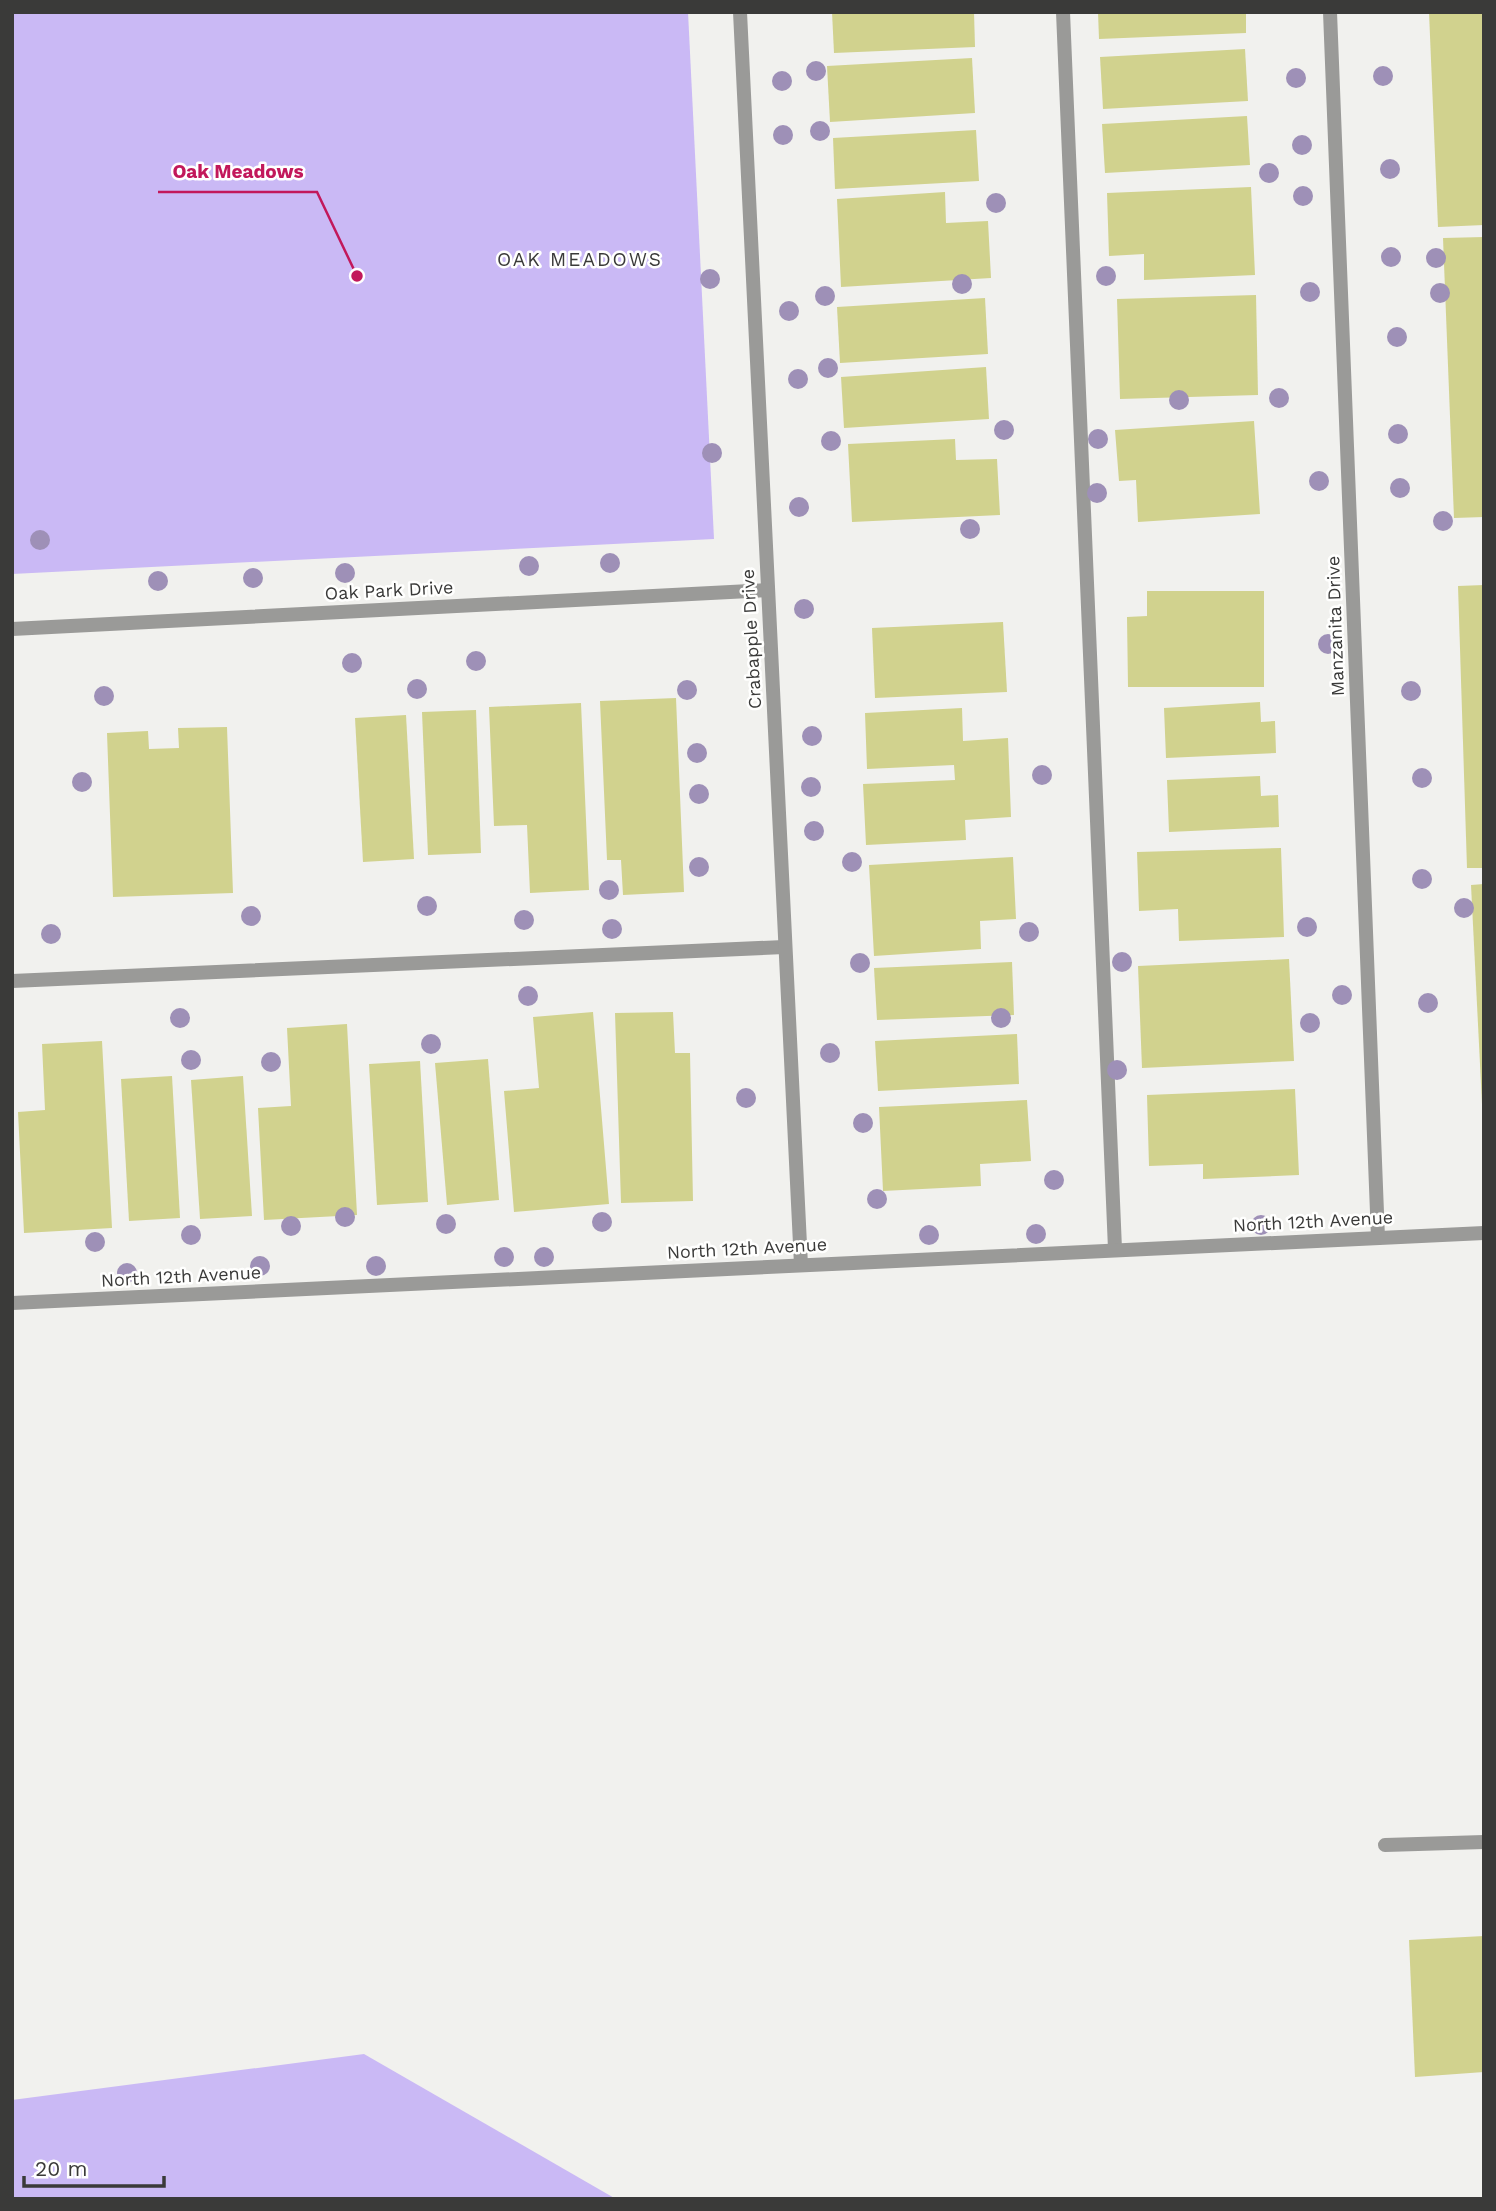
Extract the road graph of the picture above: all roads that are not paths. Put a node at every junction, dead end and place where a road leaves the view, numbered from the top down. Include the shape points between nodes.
1 (740, 12) edge
2 (1063, 12) edge
3 (1330, 12) edge
4 (768, 590) junction
5 (12, 629) edge
6 (784, 947) junction
7 (12, 981) edge
8 (1484, 1233) edge
9 (1378, 1238) junction
10 (1115, 1249) junction
11 (801, 1265) junction
12 (12, 1303) edge
13 (1484, 1842) edge
14 (1385, 1845) dead end

1 - 4 street, Crabapple Drive
2 - 10 street
3 - 9 street, Manzanita Drive
4 - 5 street, Oak Park Drive
4 - 6 street, Crabapple Drive
6 - 7 street
6 - 11 street, Crabapple Drive
8 - 9 street, North 12th Avenue
9 - 10 street, North 12th Avenue
10 - 11 street, North 12th Avenue
11 - 12 street, North 12th Avenue
13 - 14 street

